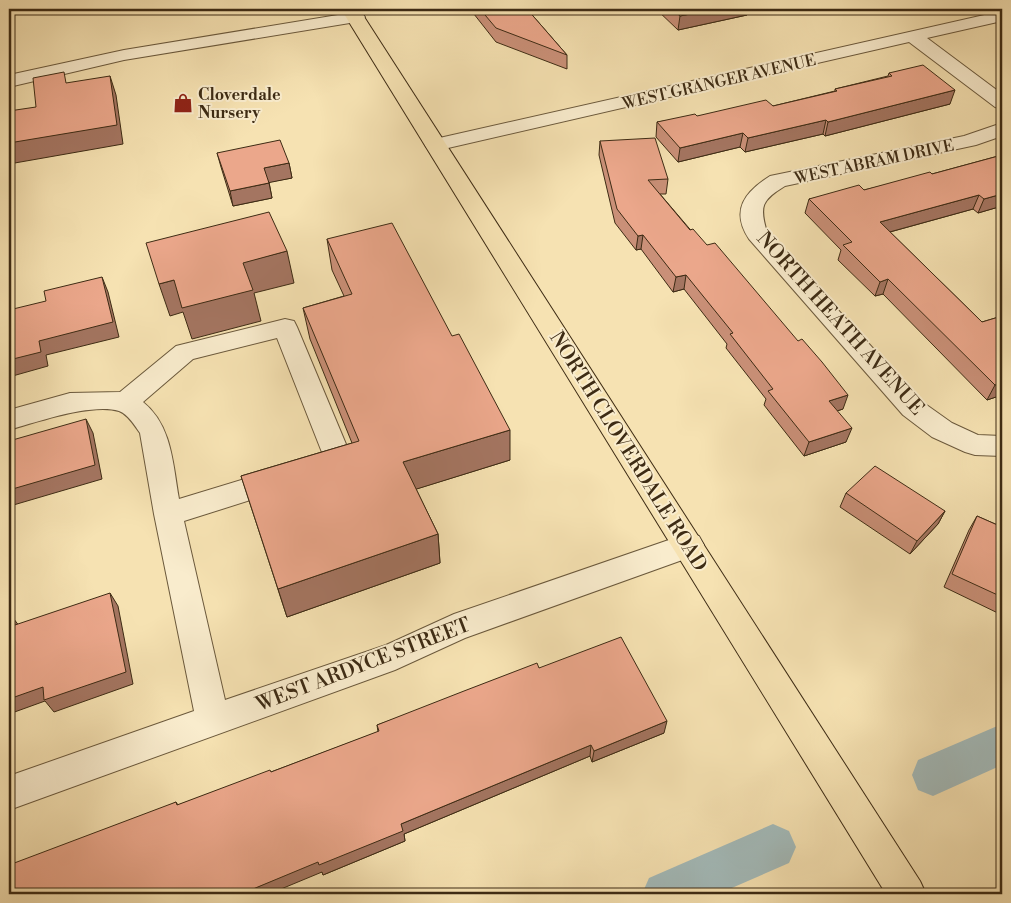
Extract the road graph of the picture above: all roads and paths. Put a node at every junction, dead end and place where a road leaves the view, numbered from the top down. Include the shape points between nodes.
1 (353, 13) edge
2 (1002, 16) edge
3 (912, 36) junction
4 (9, 81) edge
5 (1002, 103) edge
6 (1002, 129) edge
7 (435, 145) junction
8 (751, 203) joint
9 (126, 402) junction
10 (9, 420) edge
11 (1002, 446) edge
12 (168, 514) junction
13 (688, 545) junction
14 (213, 721) junction
15 (9, 793) edge
16 (907, 894) edge

1 - 4 street via 124,55
1 - 7 main road, NORTH CLOVERDALE ROAD
2 - 3 street, WEST GRANGER AVENUE
3 - 5 street
3 - 7 street, WEST GRANGER AVENUE
6 - 8 street, WEST ABRAM DRIVE via 969,141 778,181 761,191
7 - 13 main road, NORTH CLOVERDALE ROAD
8 - 11 street, NORTH HEATH AVENUE via 751,218 757,234 912,408 942,430 975,445
9 - 10 street via 70,403
9 - 12 street via 143,416 153,433
9 - 12 street via 185,352 285,327 339,461
12 - 14 street
13 - 14 street, WEST ARDYCE STREET via 454,628 395,656
13 - 16 main road, NORTH CLOVERDALE ROAD
14 - 15 street, WEST ARDYCE STREET

